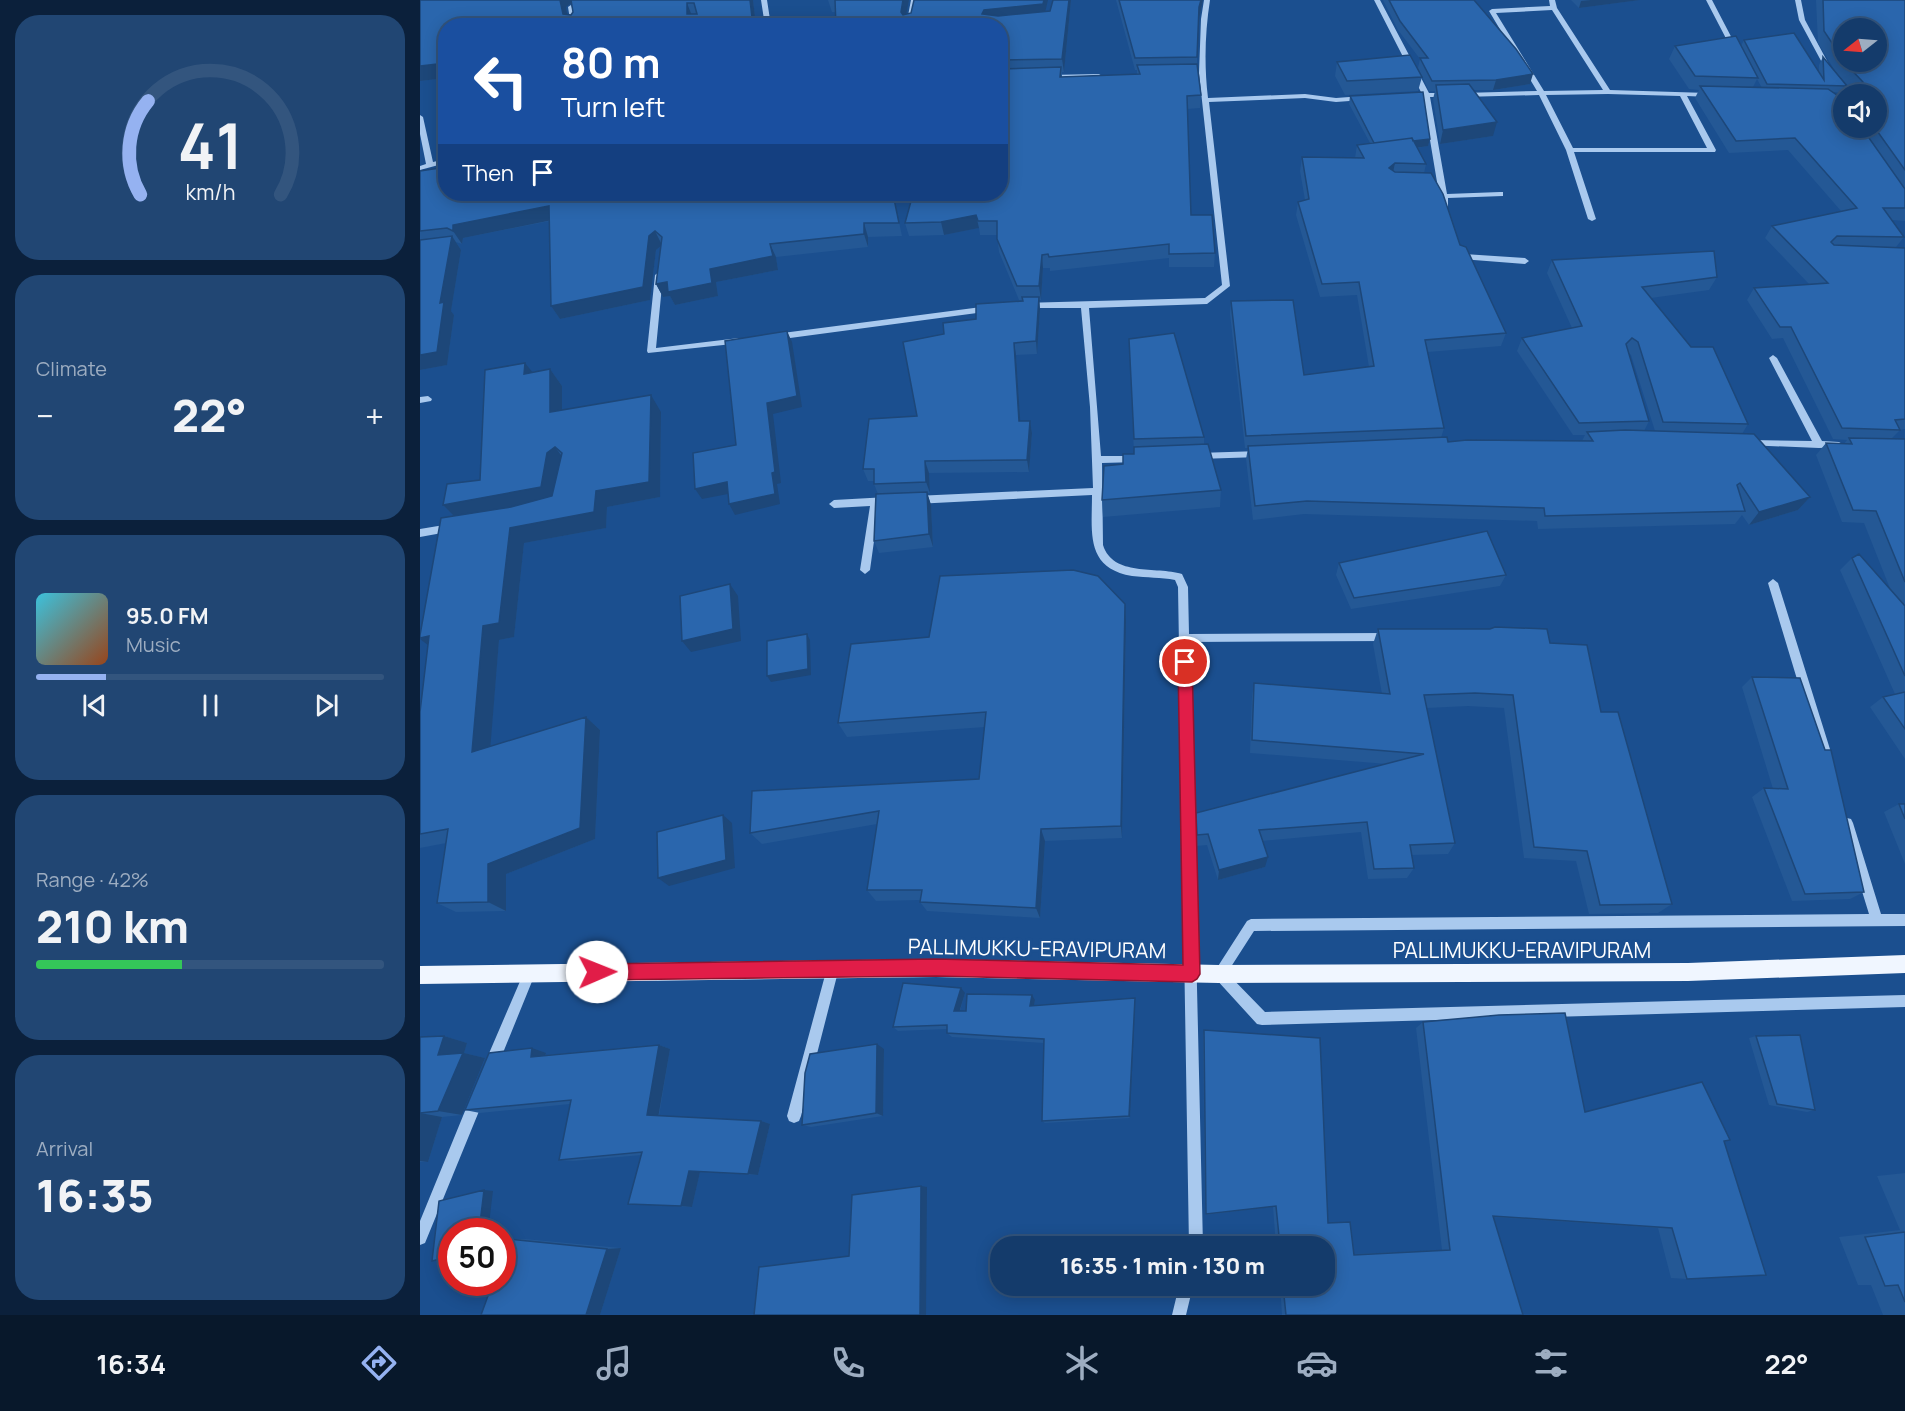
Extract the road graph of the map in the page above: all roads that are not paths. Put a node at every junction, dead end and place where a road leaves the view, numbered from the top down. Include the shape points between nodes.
1 (764, 0) edge
2 (914, 0) edge
3 (1207, 0) edge
4 (1377, 0) edge
5 (1709, 0) edge
6 (1798, 0) edge
7 (1553, 4) edge
8 (571, 7) edge
9 (573, 18) edge
10 (767, 18) edge
11 (911, 18) edge
12 (1740, 58) edge
13 (1190, 73) edge
14 (1202, 73) junction
15 (1831, 74) edge
16 (1107, 75) edge
17 (1036, 77) edge
18 (1608, 92) junction
19 (1542, 94) junction
20 (1682, 94) junction
21 (1426, 95) junction
22 (1715, 95) edge
23 (1402, 96) edge
24 (1366, 98) edge
25 (1206, 99) junction
26 (420, 117) edge
27 (1570, 150) junction
28 (438, 162) edge
29 (430, 165) junction
30 (420, 168) edge
31 (1430, 181) edge
32 (1440, 182) junction
33 (1500, 194) dead end
34 (1442, 196) junction
35 (1449, 216) edge
36 (1592, 219) dead end
37 (1458, 246) edge
38 (661, 261) edge
39 (1525, 261) dead end
40 (1085, 304) junction
41 (1011, 305) edge
42 (1000, 307) edge
43 (770, 338) edge
44 (747, 340) edge
45 (1773, 358) dead end
46 (1735, 442) edge
47 (1819, 445) junction
48 (1851, 446) edge
49 (1275, 453) edge
50 (1193, 456) edge
51 (1146, 458) edge
52 (1099, 460) junction
53 (1098, 491) junction
54 (875, 502) junction
55 (834, 504) dead end
56 (466, 525) edge
57 (420, 533) edge
58 (865, 570) dead end
59 (1773, 583) dead end
60 (1185, 638) junction
61 (1398, 638) edge
62 (1832, 774) edge
63 (1842, 808) edge
64 (1877, 920) junction
65 (1905, 920) edge
66 (1905, 964) edge
67 (833, 968) junction
68 (527, 973) junction
69 (1192, 974) junction
70 (1219, 974) junction
71 (420, 975) edge
72 (1905, 1001) edge
73 (794, 1116) dead end
74 (1196, 1236) edge
75 (420, 1238) edge
76 (1184, 1296) edge
77 (1179, 1315) edge

1 - 10 street
2 - 11 street
3 - 14 street
4 - 21 street
5 - 12 street
6 - 15 street via 1802,20
7 - 18 street
7 - 19 street via 1492,11
8 - 9 street
13 - 14 street
14 - 25 street
16 - 17 street
18 - 19 street
18 - 20 street
19 - 21 street
19 - 27 street
20 - 22 street
20 - 27 street via 1712,150
21 - 23 street
21 - 32 street
24 - 25 street
25 - 40 street via 1226,286 1207,301
26 - 29 street
27 - 36 street
28 - 29 street
29 - 30 street
31 - 32 street
32 - 34 street
33 - 34 street
34 - 35 street
37 - 39 street via 1461,256
38 - 44 street via 651,351
40 - 41 street
40 - 52 street
42 - 43 street
45 - 47 street
46 - 47 street
47 - 48 street
49 - 50 street
51 - 52 street
52 - 53 street
53 - 54 street
53 - 60 street via 1097,545 1107,561 1127,572 1164,572 1178,577 1183,587
54 - 55 street
54 - 58 street
56 - 57 street
59 - 62 street
60 - 61 street
60 - 69 street
63 - 64 street
64 - 65 street
64 - 70 street via 1251,926
66 - 70 main road, PALLIMUKKU-ERAVIPURAM via 1688,972
67 - 68 main road, PALLIMUKKU-ERAVIPURAM
67 - 69 main road, PALLIMUKKU-ERAVIPURAM
67 - 73 street
68 - 71 main road, PALLIMUKKU-ERAVIPURAM
68 - 75 street
69 - 70 main road, PALLIMUKKU-ERAVIPURAM
69 - 74 street
70 - 72 street via 1262,1019
76 - 77 street

